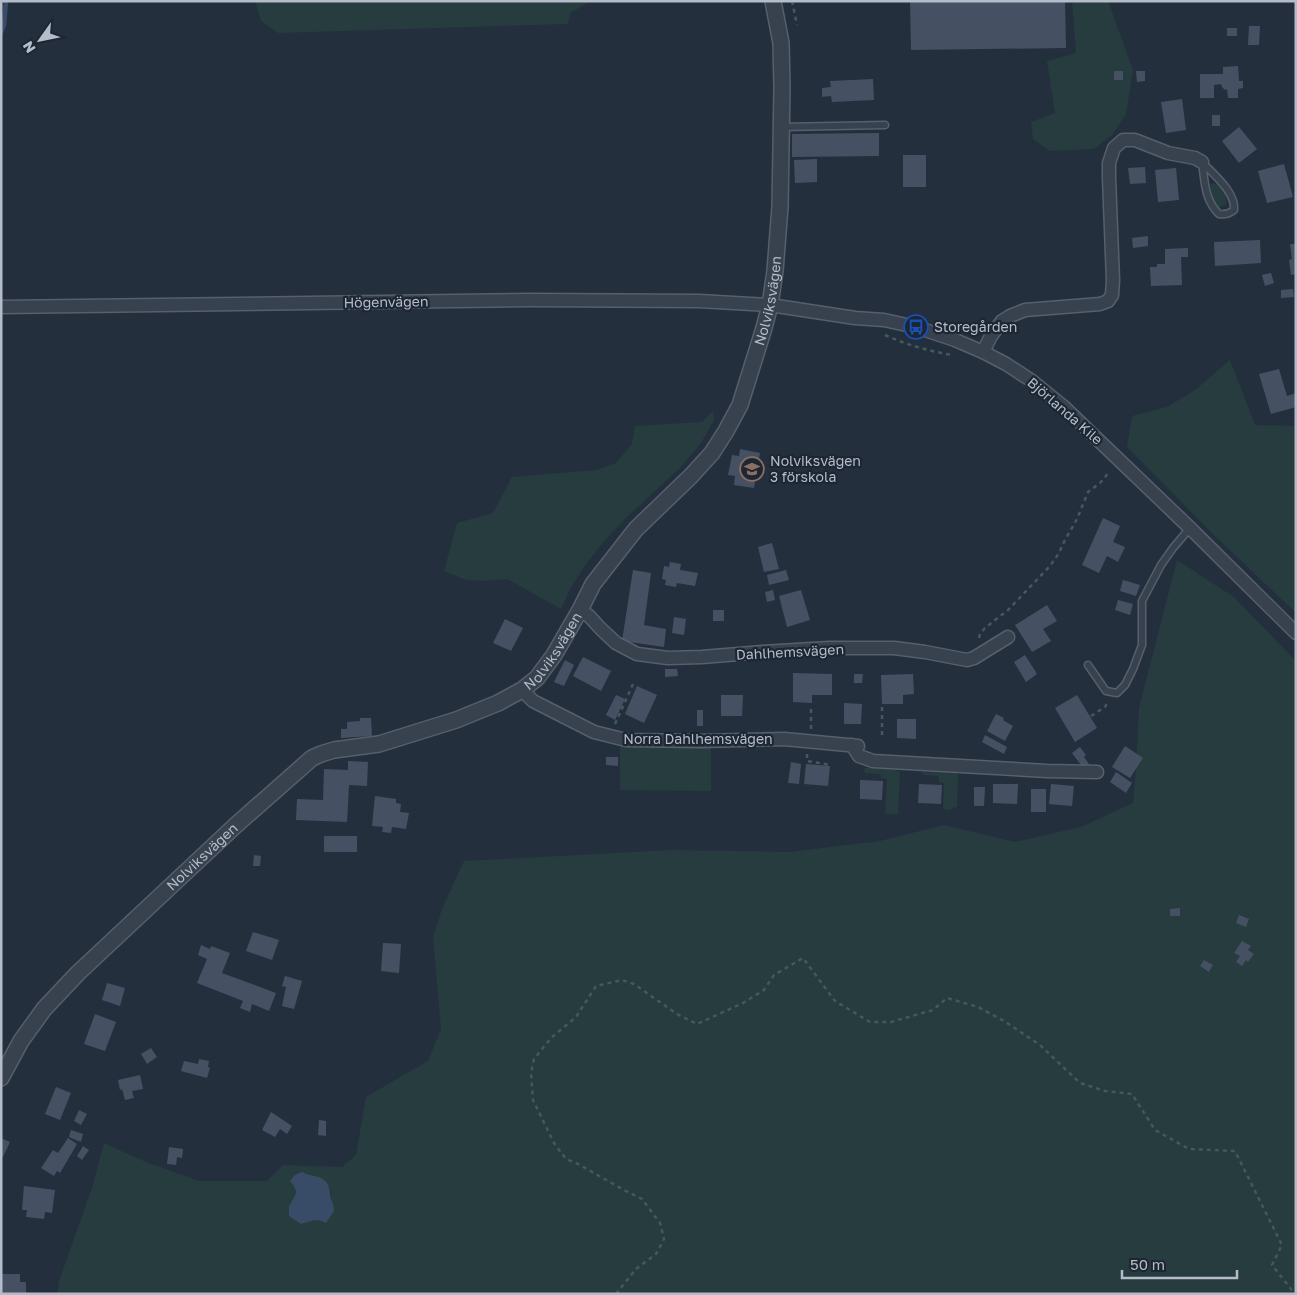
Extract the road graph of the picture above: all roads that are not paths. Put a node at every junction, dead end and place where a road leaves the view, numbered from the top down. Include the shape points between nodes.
1 (774, 1) edge
2 (886, 125) dead end
3 (782, 127) junction
4 (1202, 162) junction
5 (770, 305) junction
6 (1, 307) edge
7 (983, 352) junction
8 (1190, 528) junction
9 (580, 610) junction
10 (1296, 633) edge
11 (1008, 638) dead end
12 (1088, 665) dead end
13 (522, 690) junction
14 (1097, 772) dead end
15 (1, 1078) edge

1 - 3 street, Nolviksvägen via 781,43
2 - 3 lane
3 - 5 street, Nolviksvägen via 780,206
4 - 4 lane via 1209,202 1219,214 1230,213 1234,205 1229,191
4 - 7 street via 1168,154 1136,140 1123,140 1118,144 1110,163 1109,178 1112,295 1100,304 1025,310 1010,316 1002,321
5 - 6 street, Högenvägen via 699,301 531,300
5 - 7 street, Björlanda Kile via 916,327
5 - 9 street, Nolviksvägen via 740,405 722,439 691,476 636,529 593,584
7 - 8 street, Björlanda Kile via 1032,381 1064,407
8 - 10 street, Björlanda Kile
8 - 12 lane via 1161,565 1142,601 1142,645 1126,685 1117,693 1106,691
9 - 11 street, Dahlhemsvägen via 616,643 637,654 668,658 830,648 894,648 967,660
9 - 13 street, Nolviksvägen via 554,655 537,678
13 - 14 street, Norra Dahlhemsvägen via 533,701 594,732 626,740 784,739 855,745 860,756 873,761
13 - 15 street, Nolviksvägen via 456,720 379,744 334,750 308,762 78,973 44,1009

